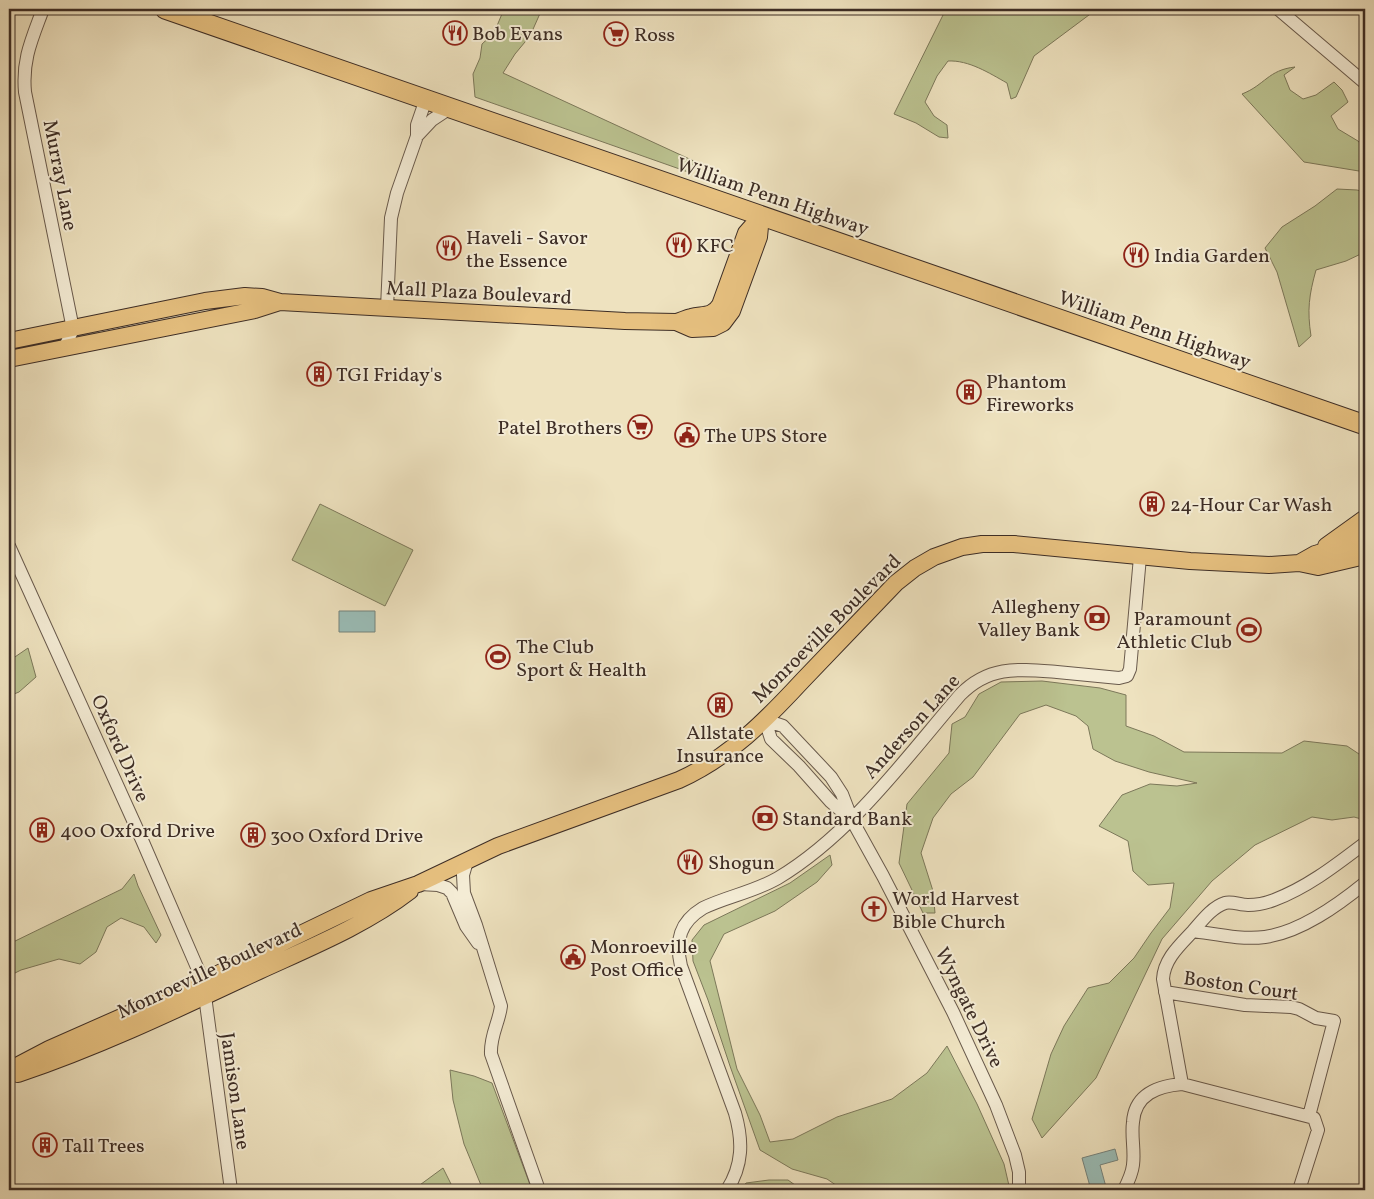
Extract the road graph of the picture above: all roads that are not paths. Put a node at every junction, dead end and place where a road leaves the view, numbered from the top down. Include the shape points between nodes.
1 (43, 9) edge
2 (165, 9) edge
3 (1278, 9) edge
4 (1365, 84) edge
5 (426, 99) junction
6 (450, 108) junction
7 (417, 136) junction
8 (761, 216) junction
9 (280, 302) junction
10 (387, 308) junction
11 (72, 328) junction
12 (9, 341) edge
13 (64, 349) junction
14 (9, 359) edge
15 (1365, 425) edge
16 (1365, 518) edge
17 (1365, 539) edge
18 (9, 546) edge
19 (1315, 554) junction
20 (1365, 556) edge
21 (1140, 557) junction
22 (1299, 563) junction
23 (765, 720) junction
24 (852, 820) junction
25 (1365, 843) edge
26 (467, 861) junction
27 (1365, 883) edge
28 (418, 884) junction
29 (1192, 931) junction
30 (483, 952) junction
31 (204, 989) junction
32 (1165, 992) junction
33 (9, 1070) edge
34 (9, 1076) edge
35 (1182, 1084) junction
36 (1308, 1116) junction
37 (231, 1190) edge
38 (539, 1190) edge
39 (727, 1190) edge
40 (1019, 1190) edge
41 (1124, 1190) edge
42 (1299, 1190) edge

1 - 11 street, Murray Lane via 25,61 25,92
2 - 5 highway, William Penn Highway
3 - 4 street
5 - 6 highway, William Penn Highway
5 - 7 street via 417,125
6 - 7 street
6 - 8 highway, William Penn Highway
7 - 10 street via 393,209
8 - 10 main road, Mall Plaza Boulevard via 746,234 720,305 708,315 676,322 625,321
8 - 15 highway, William Penn Highway
9 - 10 main road, Mall Plaza Boulevard
9 - 11 main road, Mall Plaza Boulevard via 245,296
9 - 13 main road, Mall Plaza Boulevard via 255,310
11 - 12 main road, Mall Plaza Boulevard
11 - 13 street
13 - 14 main road, Mall Plaza Boulevard
16 - 19 main road
17 - 19 main road, Monroeville Boulevard
18 - 31 street, Oxford Drive via 142,840
19 - 22 main road, Monroeville Boulevard
20 - 22 main road, Monroeville Boulevard via 1318,567
21 - 22 main road, Monroeville Boulevard via 1270,565
21 - 23 main road, Monroeville Boulevard via 1004,544 971,545 944,552 896,583
21 - 24 street, Anderson Lane via 1130,669 1126,676 1012,670 978,680 960,695
23 - 24 street, Wyngate Drive via 783,726 830,777 842,794
23 - 26 main road, Monroeville Boulevard via 730,750 692,774 498,846
24 - 39 street via 796,867 761,887 711,904 695,913 681,933 678,953 740,1134 740,1162
24 - 40 street, Wyngate Drive via 953,1012 996,1105 1015,1155
25 - 29 street via 1308,884 1266,903 1225,903
26 - 28 main road, Monroeville Boulevard
26 - 30 street via 463,875 464,893
27 - 29 street via 1338,905 1273,935 1254,937
28 - 30 street via 438,885 452,893 466,926
28 - 31 main road, Monroeville Boulevard via 386,908 320,943
29 - 32 street via 1165,966
30 - 38 street via 501,1006 491,1040 491,1054
31 - 33 main road, Monroeville Boulevard via 49,1049
31 - 34 main road, Monroeville Boulevard via 80,1052
31 - 37 street, Jamison Lane
32 - 35 street
32 - 36 street, Boston Court via 1244,1005 1291,1007 1316,1018 1334,1021
35 - 36 street
35 - 41 street via 1153,1090 1140,1104 1133,1121 1133,1166
36 - 42 street via 1316,1121 1318,1130

